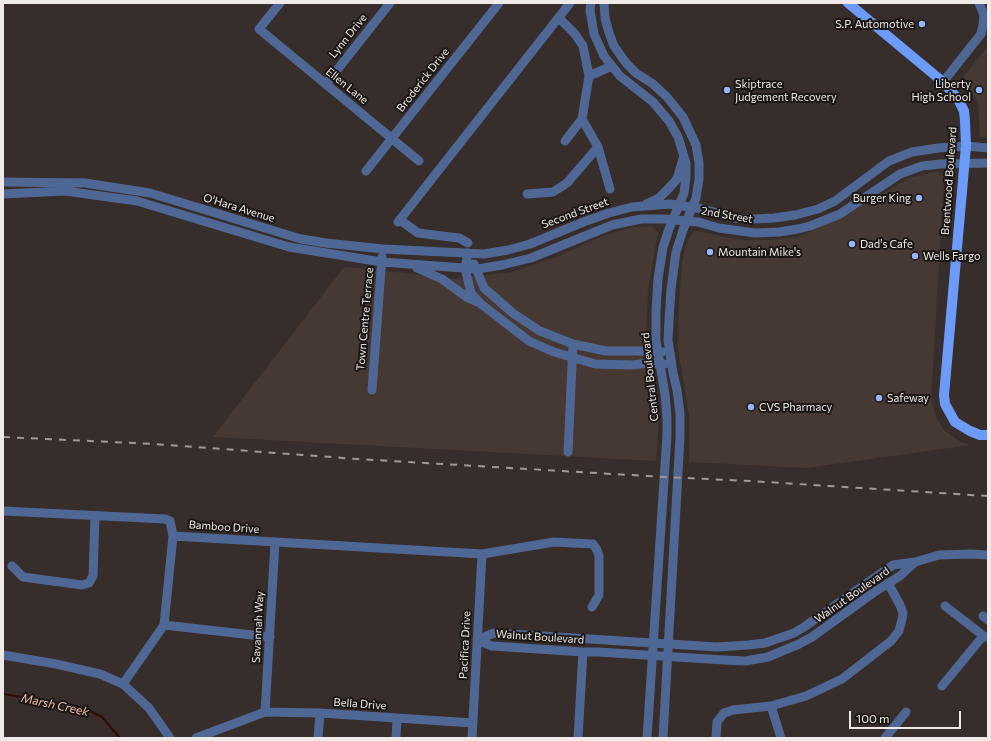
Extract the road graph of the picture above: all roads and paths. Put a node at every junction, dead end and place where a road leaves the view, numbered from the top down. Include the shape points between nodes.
1 (280, 3) edge
2 (390, 3) edge
3 (499, 3) edge
4 (570, 3) edge
5 (591, 3) edge
6 (604, 3) edge
7 (848, 3) edge
8 (979, 3) edge
9 (559, 18) junction
10 (612, 66) junction
11 (589, 76) junction
12 (943, 82) junction
13 (326, 84) junction
14 (582, 119) junction
15 (392, 139) junction
16 (565, 141) dead end
17 (966, 146) junction
18 (598, 147) junction
19 (988, 148) edge
20 (684, 156) junction
21 (419, 160) dead end
22 (964, 162) junction
23 (988, 163) edge
24 (366, 171) dead end
25 (3, 182) edge
26 (610, 189) dead end
27 (3, 194) edge
28 (527, 194) dead end
29 (679, 205) junction
30 (641, 206) junction
31 (692, 207) junction
32 (673, 220) junction
33 (687, 221) junction
34 (468, 243) dead end
35 (383, 249) junction
36 (468, 253) junction
37 (382, 262) junction
38 (410, 264) junction
39 (465, 268) junction
40 (477, 269) junction
41 (481, 304) junction
42 (573, 344) junction
43 (658, 351) junction
44 (670, 353) junction
45 (573, 359) junction
46 (659, 364) junction
47 (672, 364) junction
48 (372, 390) dead end
49 (988, 435) edge
50 (568, 452) dead end
51 (3, 510) edge
52 (95, 516) junction
53 (173, 536) junction
54 (275, 543) junction
55 (482, 554) junction
56 (988, 555) edge
57 (915, 562) junction
58 (12, 566) dead end
59 (888, 583) junction
60 (945, 606) dead end
61 (592, 607) dead end
62 (164, 625) junction
63 (270, 636) junction
64 (986, 636) edge
65 (477, 640) junction
66 (652, 643) junction
67 (668, 644) junction
68 (583, 652) junction
69 (3, 655) edge
70 (652, 656) junction
71 (667, 657) junction
72 (123, 684) junction
73 (942, 686) dead end
74 (771, 706) junction
75 (265, 712) junction
76 (906, 712) dead end
77 (320, 713) junction
78 (397, 719) junction
79 (473, 723) junction
80 (170, 738) edge
81 (196, 738) edge
82 (318, 738) edge
83 (396, 738) edge
84 (472, 738) edge
85 (578, 738) edge
86 (646, 738) edge
87 (663, 738) edge
88 (716, 738) edge
89 (781, 738) edge
90 (885, 738) edge

1 - 13 street, Ellen Lane via 259,29
2 - 13 street, Lynn Drive
3 - 15 street, Broderick Drive
4 - 9 street
5 - 10 street, Central Boulevard via 594,34 604,56
6 - 31 street, Central Boulevard via 605,18 614,46 636,73 667,97 688,127 697,148 698,163 698,189
7 - 12 main road, Brentwood Boulevard
8 - 12 street via 984,15 981,34
9 - 11 street via 583,46
9 - 34 street via 399,221 418,233 459,238
10 - 11 street
10 - 20 street, Central Boulevard via 620,76 654,102 678,137
11 - 14 street
12 - 17 main road, Brentwood Boulevard via 958,99 964,111
13 - 15 street, Ellen Lane
14 - 16 street
14 - 18 street
15 - 21 street, Ellen Lane
15 - 24 street, Broderick Drive
17 - 19 street, 2nd Street
17 - 22 main road, Brentwood Boulevard
17 - 31 street, 2nd Street via 912,152 889,161 835,201 796,216 736,218
18 - 26 street
18 - 28 street via 567,183 553,192
20 - 29 street, Central Boulevard via 686,177
20 - 30 street via 677,179 659,198
22 - 23 street, 2nd Street
22 - 33 street, 2nd Street via 922,166 900,174 840,214 798,229 755,233
22 - 49 main road, Brentwood Boulevard via 944,395 945,404 955,422 980,435
25 - 35 street, O'Hara Avenue via 84,183 150,193 301,239
27 - 37 street, O'Hara Avenue via 65,191 137,200 289,247
29 - 30 street, Second Street
29 - 31 street, Second Street
29 - 32 street, Central Boulevard
30 - 36 street, Second Street via 608,213 530,244 508,250 484,254
31 - 33 street, Central Boulevard
32 - 33 street, 2nd Street
32 - 40 street, 2nd Street via 641,220 612,225 531,258
32 - 43 street, Central Boulevard via 663,247 658,279
33 - 44 street, Central Boulevard via 676,252 671,289 668,340
35 - 36 street, O'Hara Avenue
35 - 37 street, Town Centre Terrace
36 - 39 street
36 - 40 street
37 - 38 street, O'Hara Avenue
37 - 48 street, Town Centre Terrace
38 - 39 street, O'Hara Avenue
38 - 41 street via 442,279
39 - 40 street, O'Hara Avenue
39 - 41 street via 471,293
40 - 42 street via 484,288 514,314 540,331
41 - 45 street via 529,341
42 - 43 street via 606,351
42 - 45 street
43 - 44 street
43 - 46 street, Central Boulevard
44 - 47 street, Central Boulevard
45 - 46 street via 595,364
45 - 50 street
46 - 47 street
46 - 66 street, Central Boulevard via 667,417 667,435
47 - 67 street, Central Boulevard via 680,414 680,437
51 - 52 street
52 - 53 street via 165,519 170,521
52 - 58 street via 93,576 89,583 82,585 23,577
53 - 54 street, Bamboo Drive
53 - 62 street, Bamboo Drive
54 - 55 street, Bamboo Drive
54 - 63 street, Savannah Way
55 - 61 street, Bamboo Drive via 554,542 593,544 599,556 599,594
55 - 65 street, Pacifica Drive
56 - 57 street, Walnut Boulevard via 939,555
57 - 59 street, Walnut Boulevard
57 - 67 street, Walnut Boulevard via 893,565 817,619 781,638 764,643 717,647
59 - 71 street, Walnut Boulevard via 812,637 768,657 731,660
59 - 74 street via 903,613 899,631 892,641 842,679 806,696
60 - 64 street
62 - 63 street
62 - 72 street, Bamboo Drive
63 - 75 street, Savannah Way
64 - 73 street
65 - 66 street, Walnut Boulevard via 494,633
65 - 68 street, Walnut Boulevard via 492,646
65 - 79 street, Pacifica Drive
66 - 67 street, Walnut Boulevard
66 - 70 street, Central Boulevard
67 - 71 street, Central Boulevard
68 - 70 street, Walnut Boulevard
68 - 85 street
69 - 72 street via 100,674
70 - 71 street, Walnut Boulevard
70 - 86 street, Central Boulevard
71 - 87 street, Central Boulevard
72 - 80 street via 149,708
74 - 88 street via 724,713 717,722
74 - 89 street
75 - 77 street, Bella Drive
75 - 81 street, Bella Drive
76 - 90 street
77 - 78 street, Bella Drive
77 - 82 street
78 - 79 street, Bella Drive
78 - 83 street
79 - 84 street, Pacifica Drive

